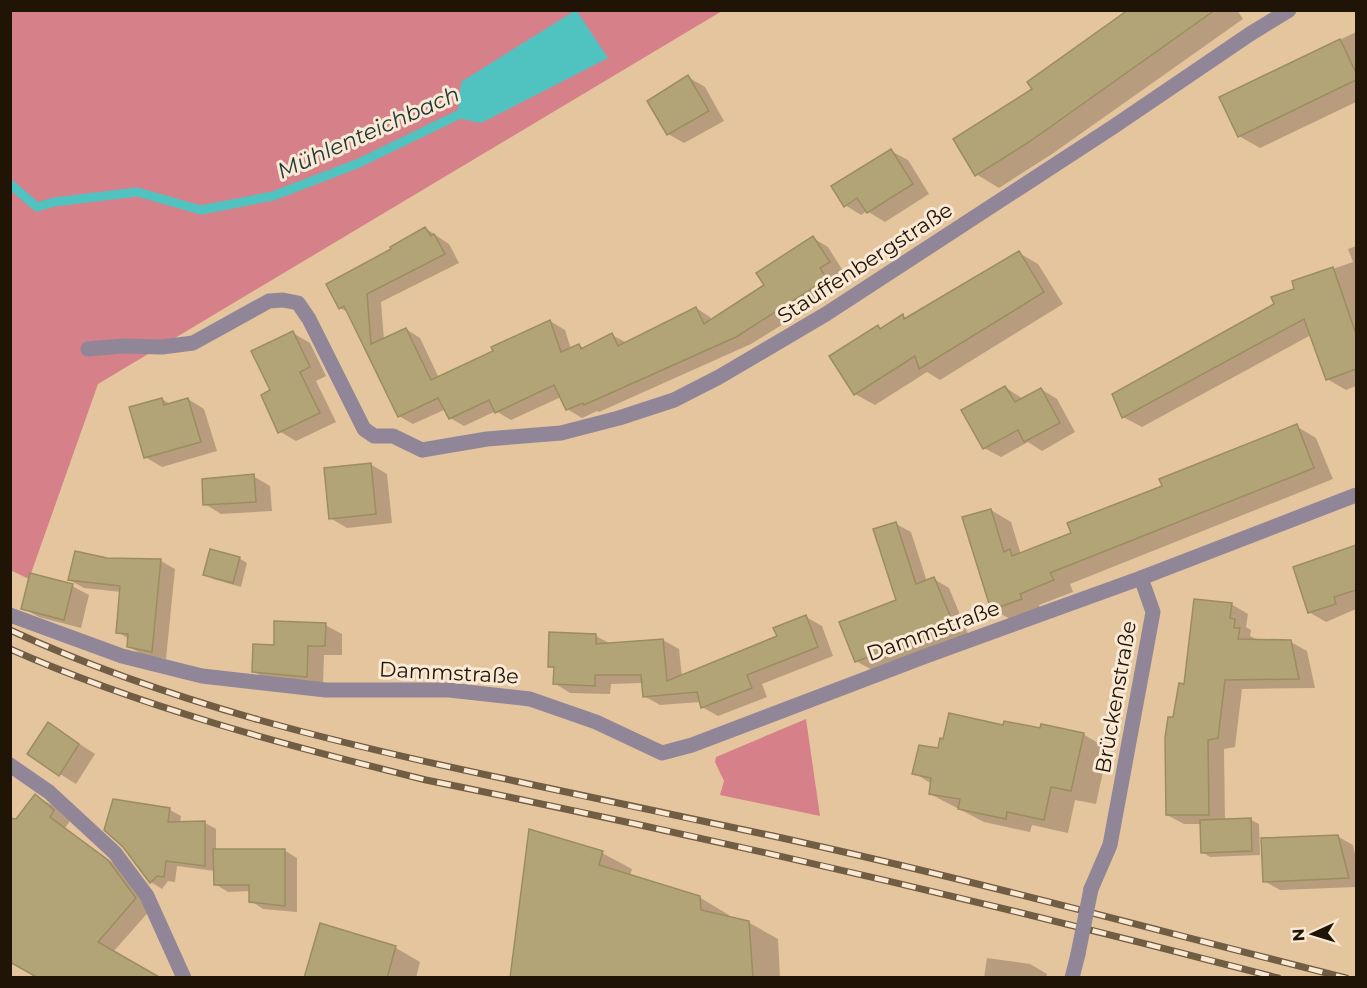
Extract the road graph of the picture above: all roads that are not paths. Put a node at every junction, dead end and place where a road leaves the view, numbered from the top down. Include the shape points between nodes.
1 (1289, 10) edge
2 (88, 349) dead end
3 (1356, 495) edge
4 (1141, 578) junction
5 (10, 615) edge
6 (10, 765) edge
7 (184, 978) edge
8 (1072, 978) edge

1 - 2 street, Stauffenbergstraße via 826,314 674,400 619,418 561,433 422,450 393,436 374,436 364,429 309,319 298,303 283,300 269,301 193,342
3 - 4 street
4 - 5 street, Dammstraße via 662,753 596,722 530,699 449,690 326,690 202,675 122,656
4 - 8 street, Brückenstraße, bridge via 1153,612 1110,845 1091,890
6 - 7 street via 50,792 115,853 147,896

